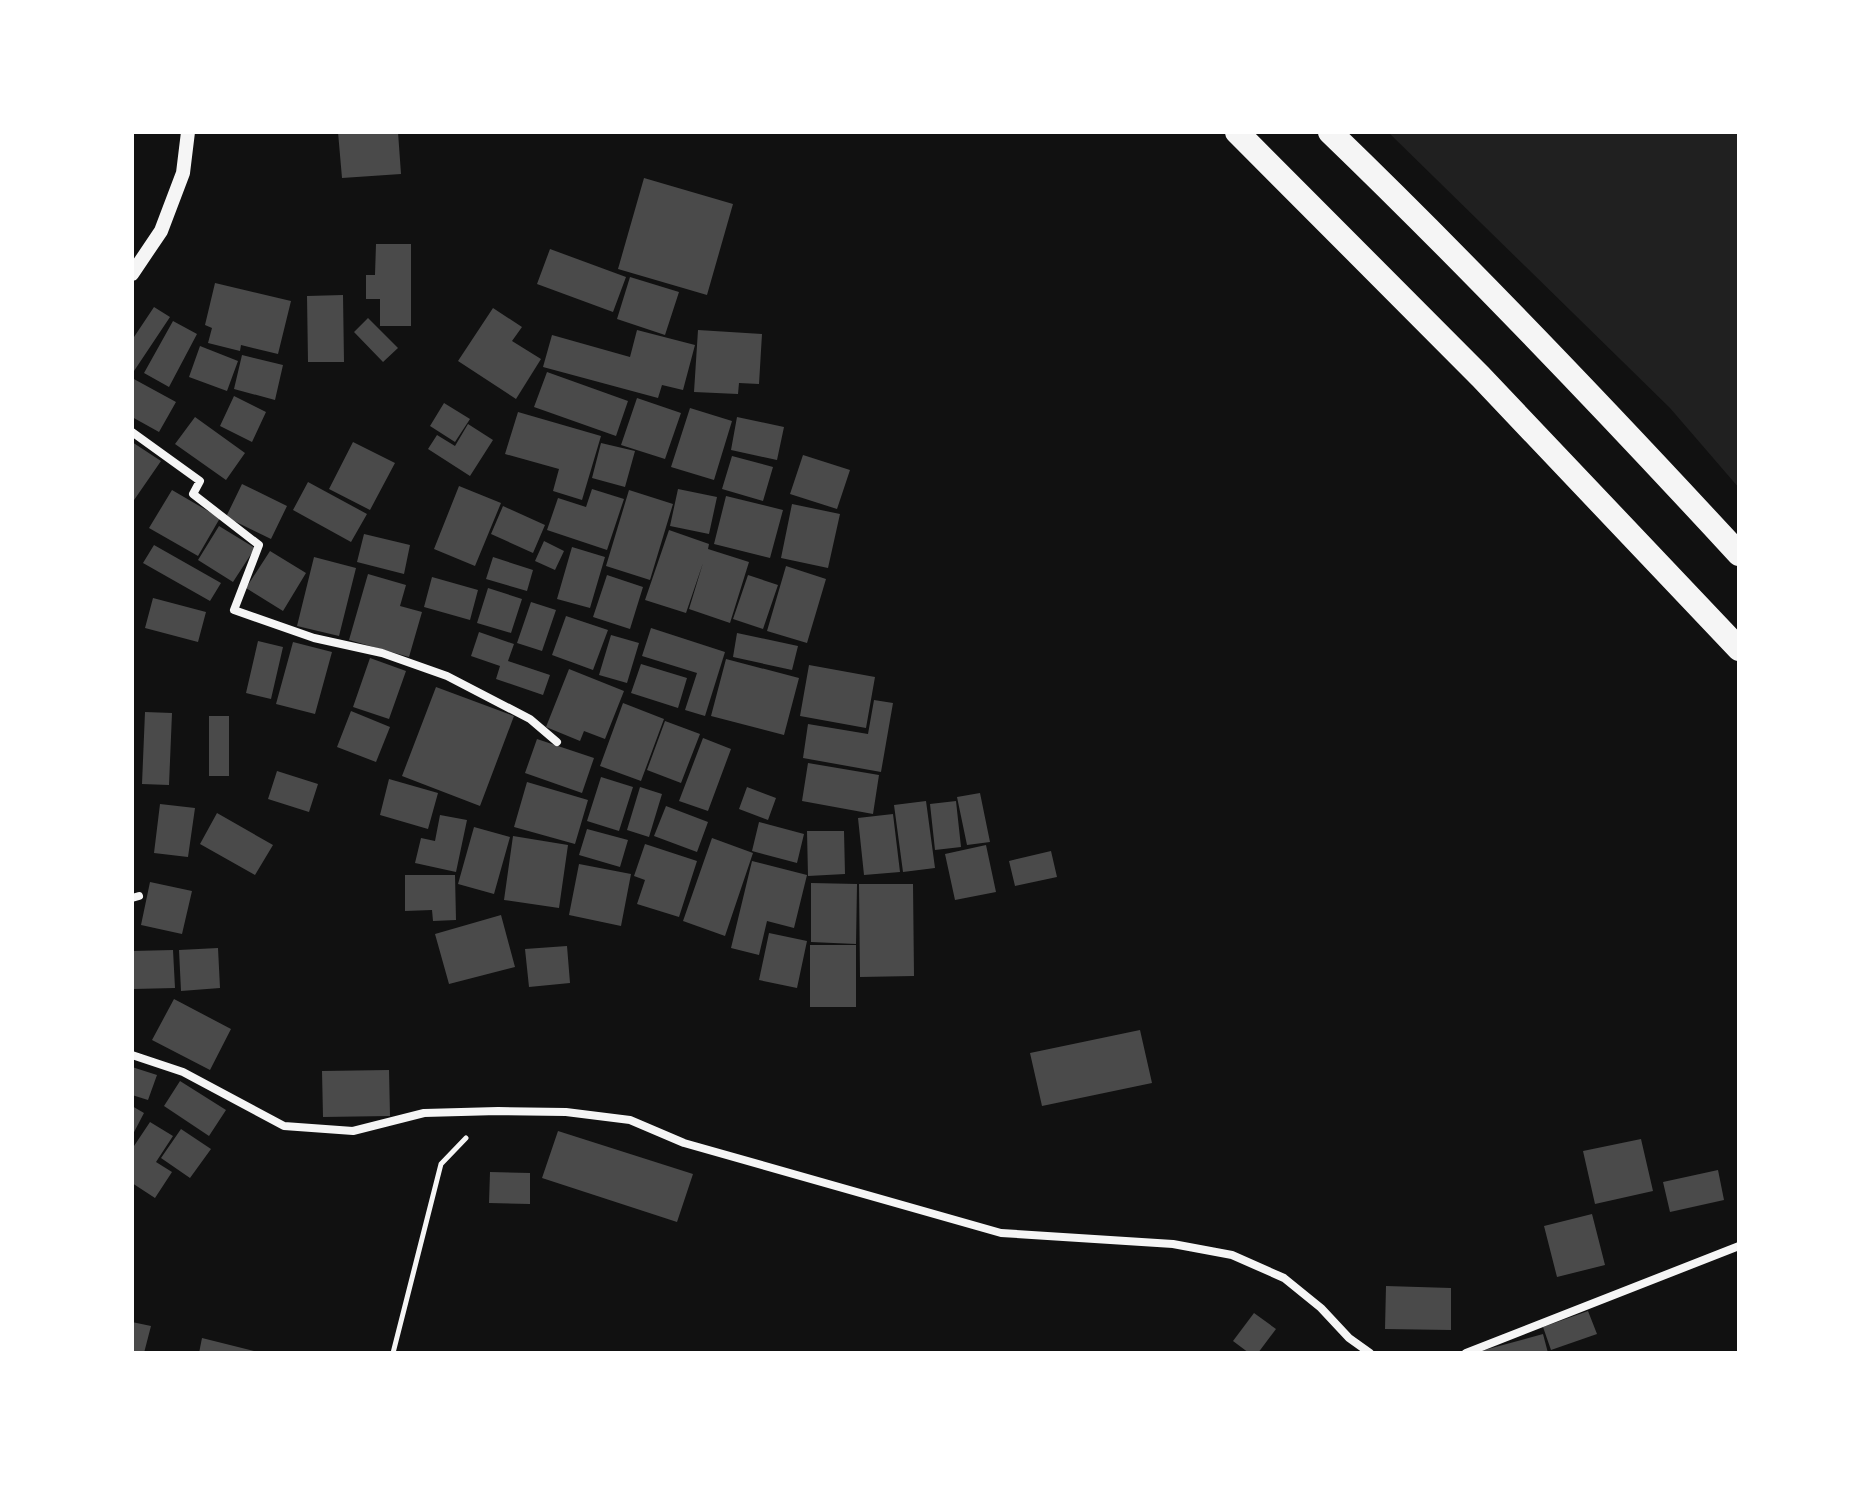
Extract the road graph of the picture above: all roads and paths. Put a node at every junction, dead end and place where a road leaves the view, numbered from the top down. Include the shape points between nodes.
1 (188, 132) edge
2 (1237, 132) edge
3 (1330, 132) edge
4 (132, 274) edge
5 (132, 432) edge
6 (1739, 554) edge
7 (1739, 649) edge
8 (557, 742) dead end
9 (132, 1055) edge
10 (498, 1111) junction
11 (1739, 1246) edge
12 (393, 1353) edge
13 (1370, 1353) edge
14 (1466, 1353) edge

1 - 4 street via 178,188 161,231
2 - 7 highway via 1481,377
3 - 6 highway via 1582,385
5 - 8 street via 200,481 193,494 259,545 234,610 447,676 530,719
9 - 10 street via 183,1072 284,1126 353,1131 424,1113
10 - 12 path via 441,1164
10 - 13 street via 630,1120 684,1143 1001,1233 1173,1244 1232,1255 1284,1278
11 - 14 street

